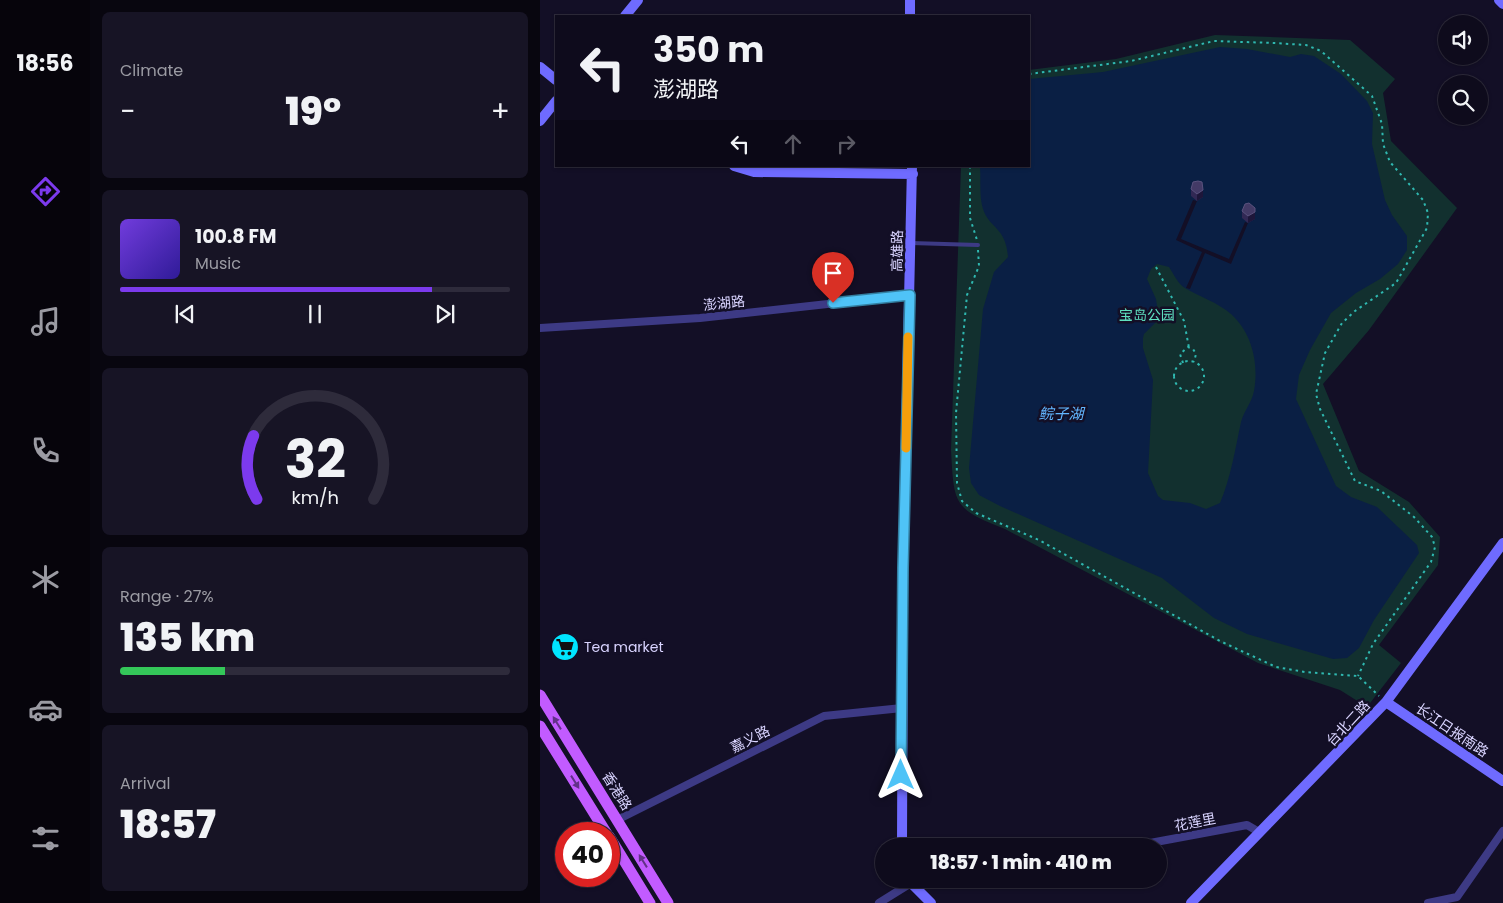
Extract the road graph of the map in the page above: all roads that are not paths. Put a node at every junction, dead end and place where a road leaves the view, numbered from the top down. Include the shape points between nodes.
1 (638, 0) edge
2 (910, 0) edge
3 (1499, 0) edge
4 (1503, 4) edge
5 (626, 15) edge
6 (910, 15) edge
7 (540, 67) edge
8 (555, 79) edge
9 (555, 103) edge
10 (540, 121) edge
11 (737, 167) edge
12 (912, 170) edge
13 (911, 243) junction
14 (978, 245) road end
15 (910, 295) junction
16 (540, 328) edge
17 (1503, 543) edge
18 (540, 695) edge
19 (1386, 702) junction
20 (902, 708) junction
21 (540, 726) edge
22 (1503, 781) edge
23 (617, 820) junction
24 (600, 822) edge
25 (1258, 832) junction
26 (1503, 832) edge
27 (902, 838) edge
28 (1167, 840) edge
29 (620, 854) edge
30 (900, 888) edge
31 (917, 888) edge
32 (650, 903) edge
33 (668, 903) edge
34 (879, 903) edge
35 (931, 903) edge
36 (1191, 903) edge
37 (1428, 903) edge

1 - 5 street
2 - 6 street
3 - 4 street
7 - 8 street
9 - 10 street
11 - 12 street via 754,172
12 - 13 street, 高雄路
13 - 14 lane
13 - 15 street, 高雄路
15 - 16 street, 澎湖路 via 700,318
15 - 20 street, 高雄路
17 - 19 street, 台北二路
23 -> 18 main road, 香港路
19 - 22 street, 长江日报南路
19 - 25 street, 台北二路
20 - 23 street, 嘉义路 via 824,716
20 - 27 street, 高雄路
21 -> 24 main road
33 -> 23 main road, 香港路
25 - 28 street, 花莲里 via 1247,825
25 - 36 street, 台北二路
26 - 37 street via 1457,897
29 - 32 main road
30 - 34 street
31 - 35 street

